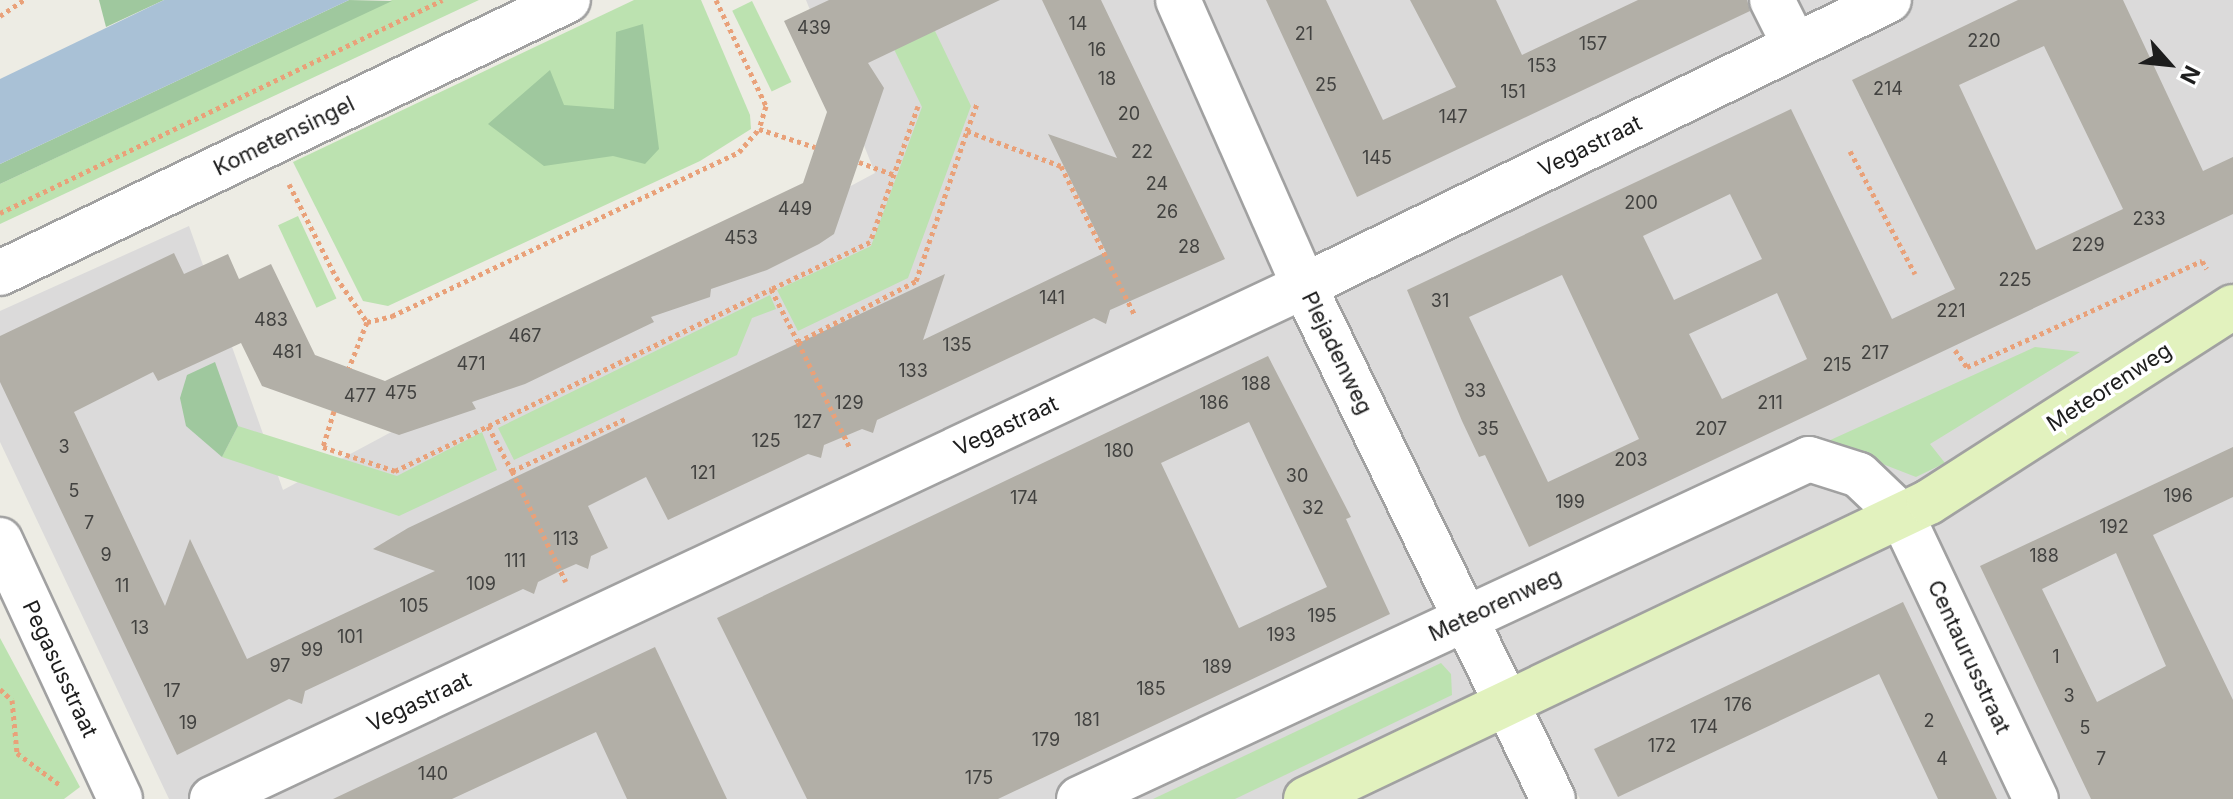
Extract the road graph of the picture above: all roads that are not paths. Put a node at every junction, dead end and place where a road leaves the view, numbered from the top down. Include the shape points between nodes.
1 (568, 0) edge
2 (1178, 0) edge
3 (1772, 0) edge
4 (1889, 0) edge
5 (1795, 46) junction
6 (0, 273) edge
7 (1304, 286) junction
8 (2232, 309) edge
9 (1902, 516) junction
10 (0, 540) edge
11 (1467, 617) junction
12 (1508, 701) junction
13 (120, 799) edge
14 (212, 799) edge
15 (1079, 799) edge
16 (1306, 799) edge
17 (1553, 799) edge
18 (2036, 799) edge

1 - 6 street, Kometensingel
2 - 7 street, Plejadenweg
3 - 5 street
4 - 5 street, Vegastraat
5 - 7 street, Vegastraat
7 - 11 street, Plejadenweg
7 - 14 street, Vegastraat
8 - 9 street, Meteorenweg
9 - 11 street, Meteorenweg via 1859,475 1809,459
9 - 12 street, Meteorenweg
9 - 18 street, Centaurusstraat
10 - 13 street, Pegasusstraat
11 - 12 street, Plejadenweg
11 - 15 street, Meteorenweg
12 - 16 street, Meteorenweg
12 - 17 street, Plejadenweg

